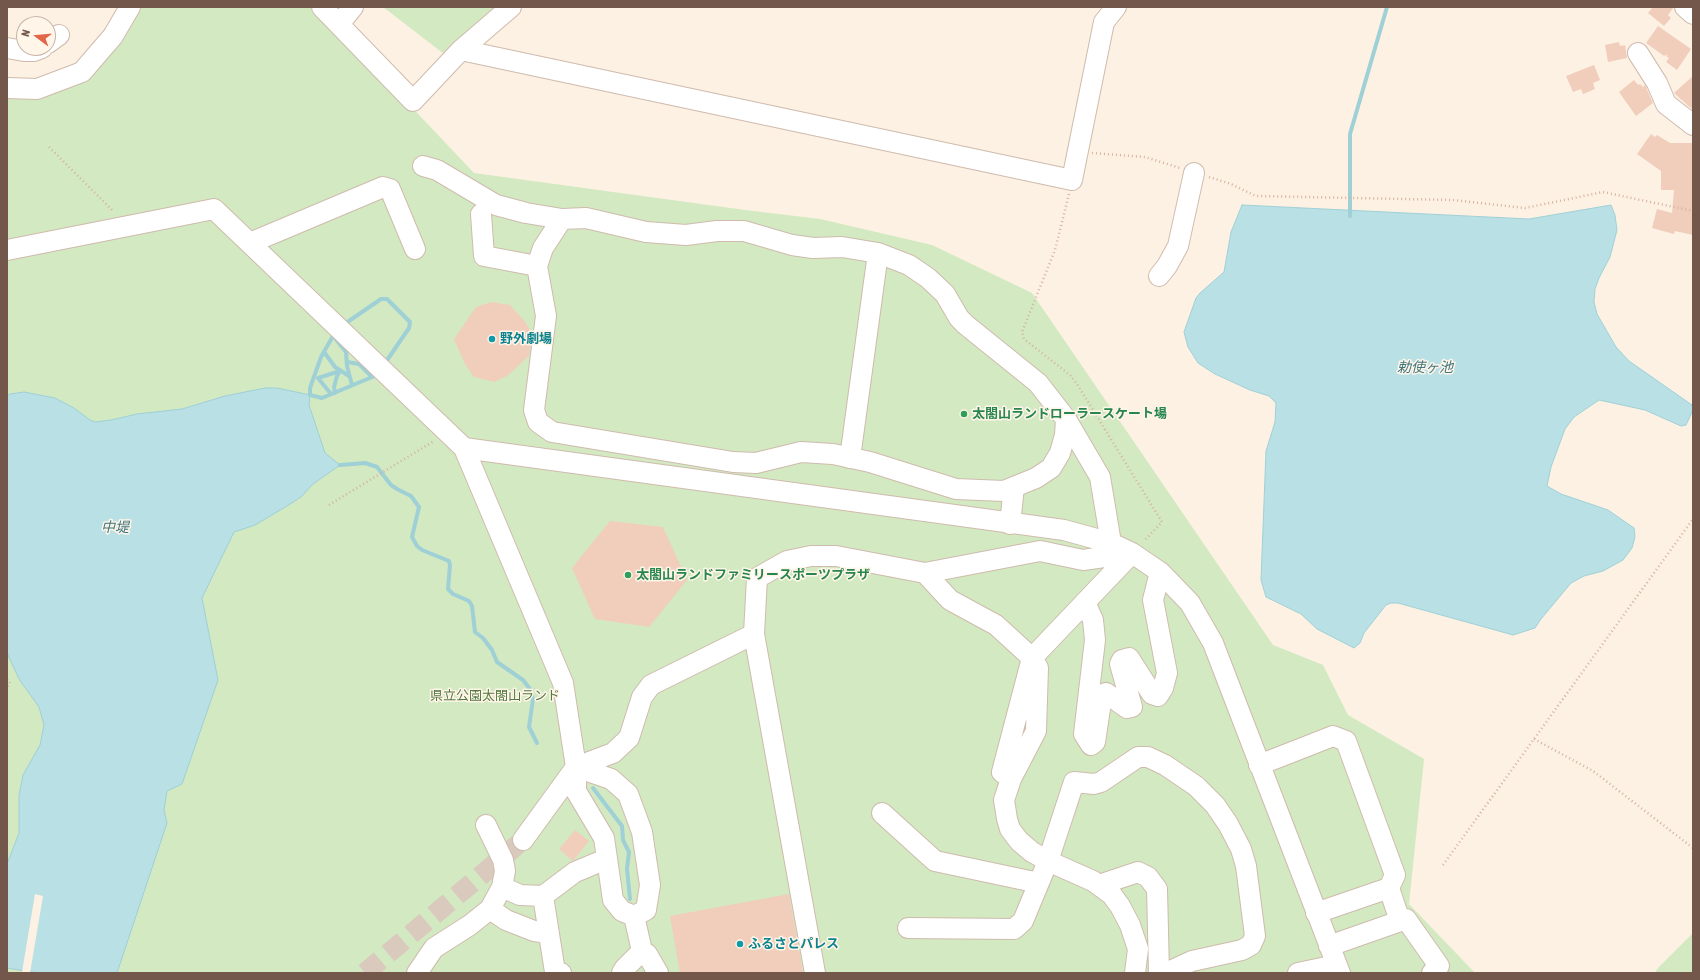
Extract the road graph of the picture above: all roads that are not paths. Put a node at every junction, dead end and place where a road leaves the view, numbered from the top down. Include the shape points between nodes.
1 (130, 7) edge
2 (322, 7) edge
3 (353, 7) edge
4 (511, 7) edge
5 (1116, 7) edge
6 (1685, 7) edge
7 (1693, 14) edge
8 (340, 23) junction
9 (461, 50) junction
10 (1638, 53) dead end
11 (7, 88) edge
12 (1693, 125) edge
13 (423, 166) dead end
14 (1194, 172) road end
15 (482, 214) dead end
16 (562, 219) junction
17 (250, 243) junction
18 (415, 249) dead end
19 (7, 250) edge
20 (878, 253) junction
21 (537, 266) junction
22 (1159, 276) dead end
23 (1066, 419) junction
24 (565, 434) junction
25 (464, 448) junction
26 (703, 457) junction
27 (850, 458) junction
28 (560, 462) junction
29 (700, 481) junction
30 (1014, 487) junction
31 (1010, 524) junction
32 (1111, 543) junction
33 (1132, 553) junction
34 (1160, 572) junction
35 (924, 573) junction
36 (1085, 602) junction
37 (754, 634) junction
38 (1032, 658) junction
39 (1259, 765) junction
40 (576, 767) junction
41 (882, 813) dead end
42 (486, 825) dead end
43 (523, 840) tunnel mouth
44 (1048, 861) junction
45 (607, 862) junction
46 (1039, 883) junction
47 (1099, 885) junction
48 (502, 887) junction
49 (1389, 888) junction
50 (543, 896) junction
51 (490, 909) junction
52 (1316, 913) junction
53 (634, 916) junction
54 (1400, 921) junction
55 (908, 928) dead end
56 (549, 933) junction
57 (1329, 946) junction
58 (642, 951) junction
59 (1338, 969) edge
60 (417, 973) edge
61 (557, 973) edge
62 (622, 973) edge
63 (658, 973) edge
64 (815, 973) edge
65 (1135, 973) edge
66 (1159, 973) edge
67 (1166, 973) edge
68 (1298, 973) edge
69 (1432, 973) edge

1 - 11 street via 113,36 82,72 37,89
2 - 8 street
3 - 8 street
4 - 9 street
5 - 9 street via 1104,22 1072,180
6 - 7 street
8 - 9 street via 413,101
10 - 12 street via 1666,104
13 - 16 street via 437,170 496,205
14 - 22 street via 1178,246
15 - 21 street via 484,256
16 - 20 street via 586,218 646,232 686,235 744,230 792,245 813,248 842,247
16 - 21 street via 543,248
17 - 18 street via 383,187 390,190
17 - 19 street via 214,209
17 - 25 street
20 - 23 street via 909,265 928,278 945,294 959,318 1038,383
20 - 27 street
21 - 24 street via 546,316 534,410 538,422 552,432
23 - 30 street via 1060,454 1051,468 1036,478
23 - 32 street via 1100,476
24 - 26 street
24 - 28 street
25 - 28 street
25 - 40 street via 563,683
26 - 27 street via 756,463 801,452
26 - 29 street
27 - 30 street via 956,489 1004,491
28 - 29 street
29 - 31 street
30 - 31 street
31 - 32 street via 1064,530
32 - 33 street
33 - 34 street
33 - 35 street via 1083,560 1040,551
33 - 36 street
34 - 36 street via 1153,600 1167,673 1163,688 1158,696 1152,694 1129,658 1122,660 1120,664 1132,707 1127,708 1106,693 1102,695 1095,742 1091,746 1084,734 1095,640 1093,620
34 - 39 street via 1190,604 1213,643
35 - 37 street via 836,556 811,556 787,561 756,578
35 - 38 street via 950,600 996,625
36 - 38 street
37 - 40 street via 652,685 642,697 629,738 613,753
37 - 64 street
38 - 44 street via 1002,772 1011,779 1004,800 1004,809 1010,829 1019,841
39 - 49 street via 1325,732 1346,741 1395,875
39 - 52 street
40 - 43 street
40 - 45 street via 576,791 604,838
40 - 53 street via 611,779 628,794 642,832 650,885 646,910
41 - 46 street via 935,861
42 - 48 street via 504,860
44 - 46 street
44 - 47 street
44 - 67 street via 1074,782 1101,782 1138,757 1148,757 1196,786 1215,805 1241,849 1246,866 1255,936 1251,945 1242,950 1192,961
45 - 50 street via 599,862 575,872
45 - 53 street via 613,900 622,911
46 - 55 street via 1023,921 1014,929
47 - 65 street via 1112,895 1130,925 1138,950
47 - 66 street via 1138,872 1148,877 1157,889
48 - 50 street via 520,895
48 - 51 street
49 - 52 street
49 - 54 street
50 - 56 street
51 - 56 street via 534,931
51 - 60 street via 434,948
52 - 57 street
53 - 58 street
54 - 57 street
54 - 69 street via 1406,919 1439,966
56 - 61 street
57 - 59 street
58 - 62 street
58 - 63 street via 647,954
59 - 68 street

